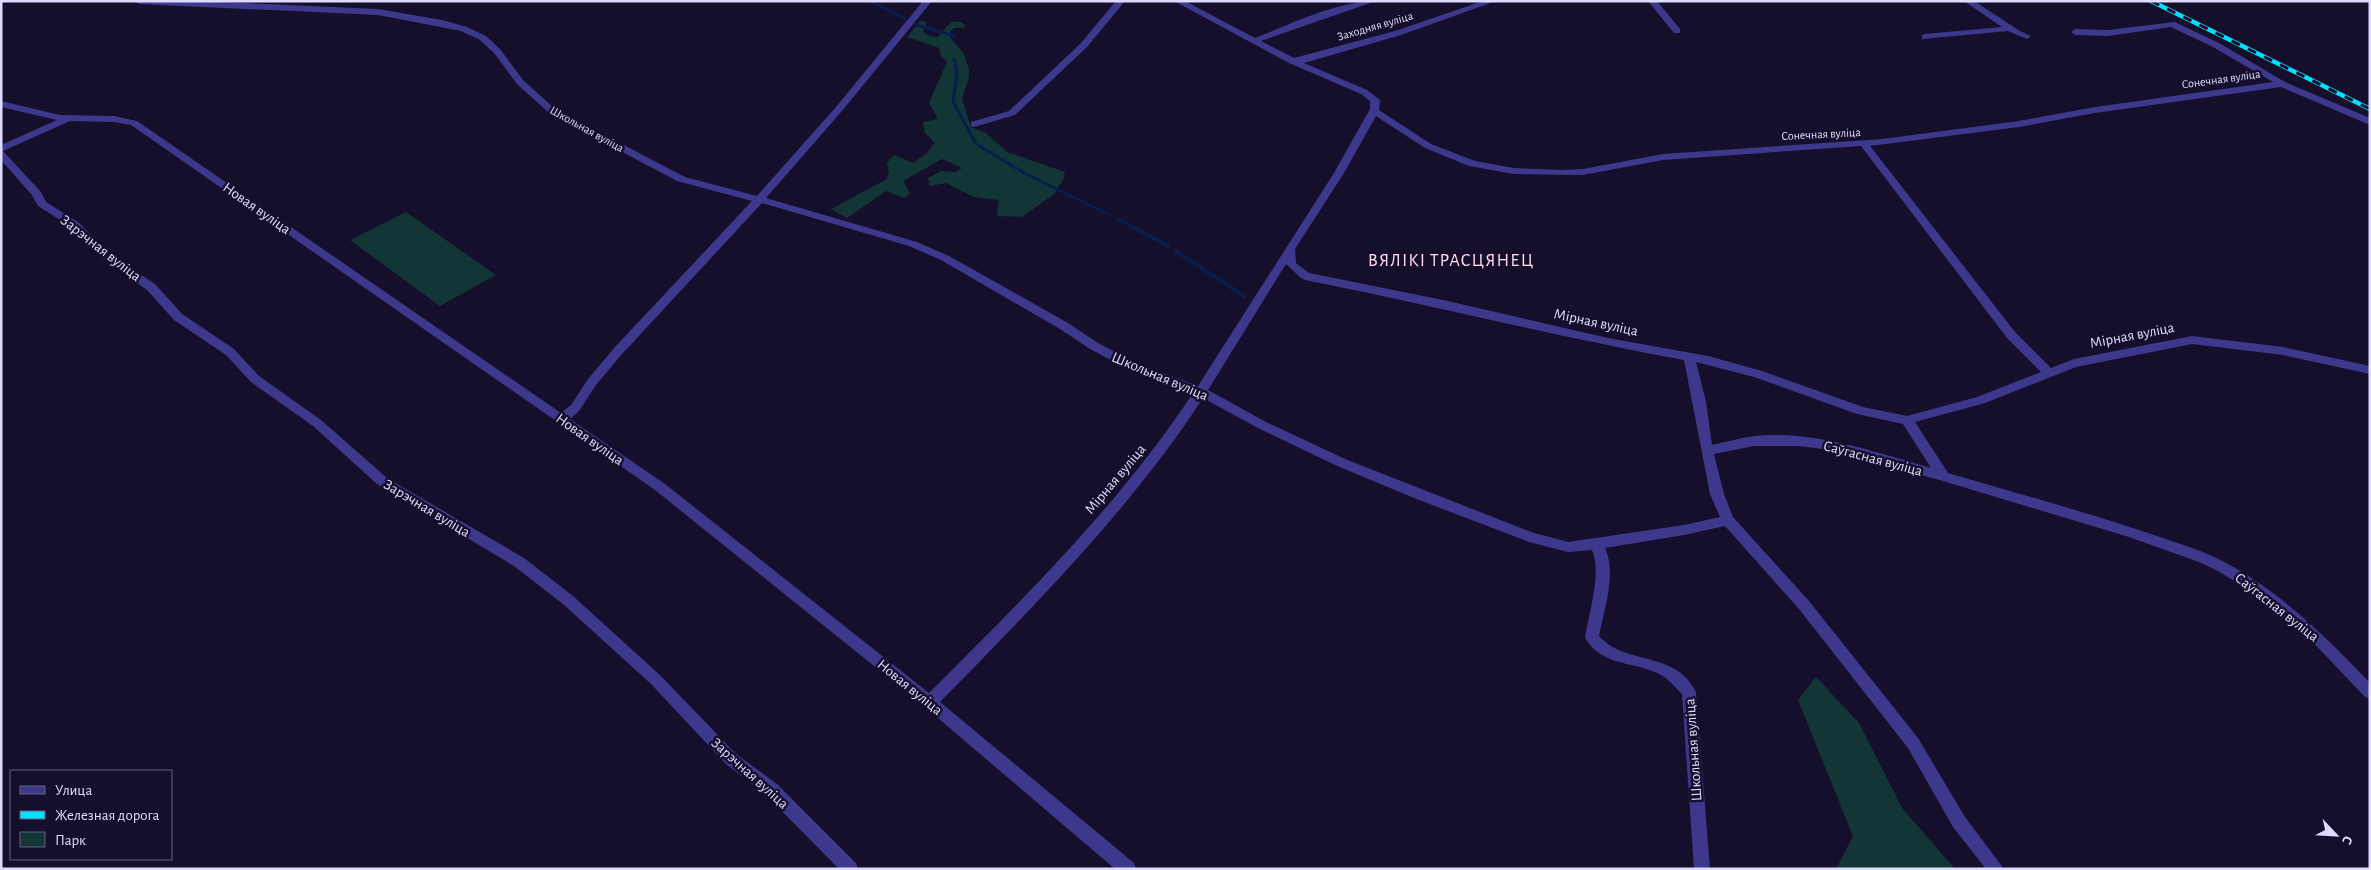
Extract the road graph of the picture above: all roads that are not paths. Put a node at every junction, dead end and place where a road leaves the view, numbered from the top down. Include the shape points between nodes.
1 (139, 1) edge
2 (928, 1) edge
3 (1122, 1) edge
4 (1178, 1) edge
5 (1372, 1) edge
6 (1492, 1) edge
7 (1652, 1) edge
8 (1968, 1) edge
9 (2010, 28) junction
10 (1677, 31) dead end
11 (2075, 32) dead end
12 (2027, 36) dead end
13 (1926, 37) dead end
14 (1254, 41) junction
15 (1292, 61) junction
16 (2282, 84) junction
17 (1, 104) edge
18 (1374, 111) junction
19 (70, 118) junction
20 (2370, 122) edge
21 (974, 124) dead end
22 (1864, 144) junction
23 (1, 149) edge
24 (1, 154) edge
25 (760, 199) junction
26 (1290, 250) junction
27 (1277, 269) junction
28 (1305, 276) junction
29 (1689, 356) junction
30 (2370, 370) edge
31 (2048, 372) junction
32 (1200, 391) junction
33 (562, 419) junction
34 (1907, 420) junction
35 (1707, 451) junction
36 (1943, 476) junction
37 (1728, 520) junction
38 (1596, 544) junction
39 (2370, 693) edge
40 (930, 702) junction
41 (850, 869) edge
42 (1128, 869) edge
43 (1702, 869) edge
44 (1996, 869) edge

1 - 25 street, Школьная вуліца via 378,12 464,30 483,38 493,47 520,82 552,111 681,179
2 - 25 street
3 - 21 street via 1084,45 1012,113
4 - 14 street
5 - 14 street
6 - 15 street, Заходняя вуліца via 1398,33
7 - 10 street
8 - 9 street
9 - 12 street
9 - 13 street
11 - 16 street via 2108,33 2172,24 2216,45
14 - 15 street
15 - 18 street via 1364,92 1375,100
16 - 20 street
16 - 22 street, Сонечная вуліца
17 - 19 street, Новая вуліца
18 - 22 street, Сонечная вуліца via 1438,151 1490,168 1514,171 1583,172 1663,157
18 - 26 street, Мірная вуліца
19 - 23 street
19 - 33 street, Новая вуліца via 134,123
22 - 31 street via 2000,322
24 - 41 street, Зарэчная вуліца via 42,204 74,224 106,256 151,287 178,317 230,352 254,379 317,423 382,481 519,562 568,600 656,680 731,758 771,789
25 - 32 street, Школьная вуліца via 882,234 946,258 1101,350 1132,366
25 - 33 street via 619,350 575,408
26 - 27 street, Мірная вуліца
26 - 28 street via 1291,264
27 - 28 street, Мірная вуліца
27 - 32 street, Мірная вуліца
28 - 29 street, Мірная вуліца via 1608,342
29 - 34 street, Мірная вуліца via 1758,374 1861,411
29 - 35 street
30 - 31 street, Мірная вуліца via 2291,352 2192,340 2106,356
31 - 34 street, Мірная вуліца via 1981,400
32 - 38 street, Школьная вуліца via 1262,425 1419,496 1530,537 1568,547
32 - 40 street, Мірная вуліца via 1168,441 1124,494 1014,617
33 - 40 street, Новая вуліца via 698,516
34 - 36 street
35 - 36 street, Саўгасная вуліца via 1754,441 1799,441 1830,445
35 - 37 street via 1717,494
36 - 39 street, Саўгасная вуліца via 2132,534 2223,567 2258,589 2312,632
37 - 38 street, Школьная вуліца
37 - 44 street via 1804,605 1913,742 1959,822
38 - 43 street, Школьная вуліца via 1602,557 1603,572 1592,637 1599,648 1616,656 1660,668 1674,676 1689,692
40 - 42 street, Новая вуліца

